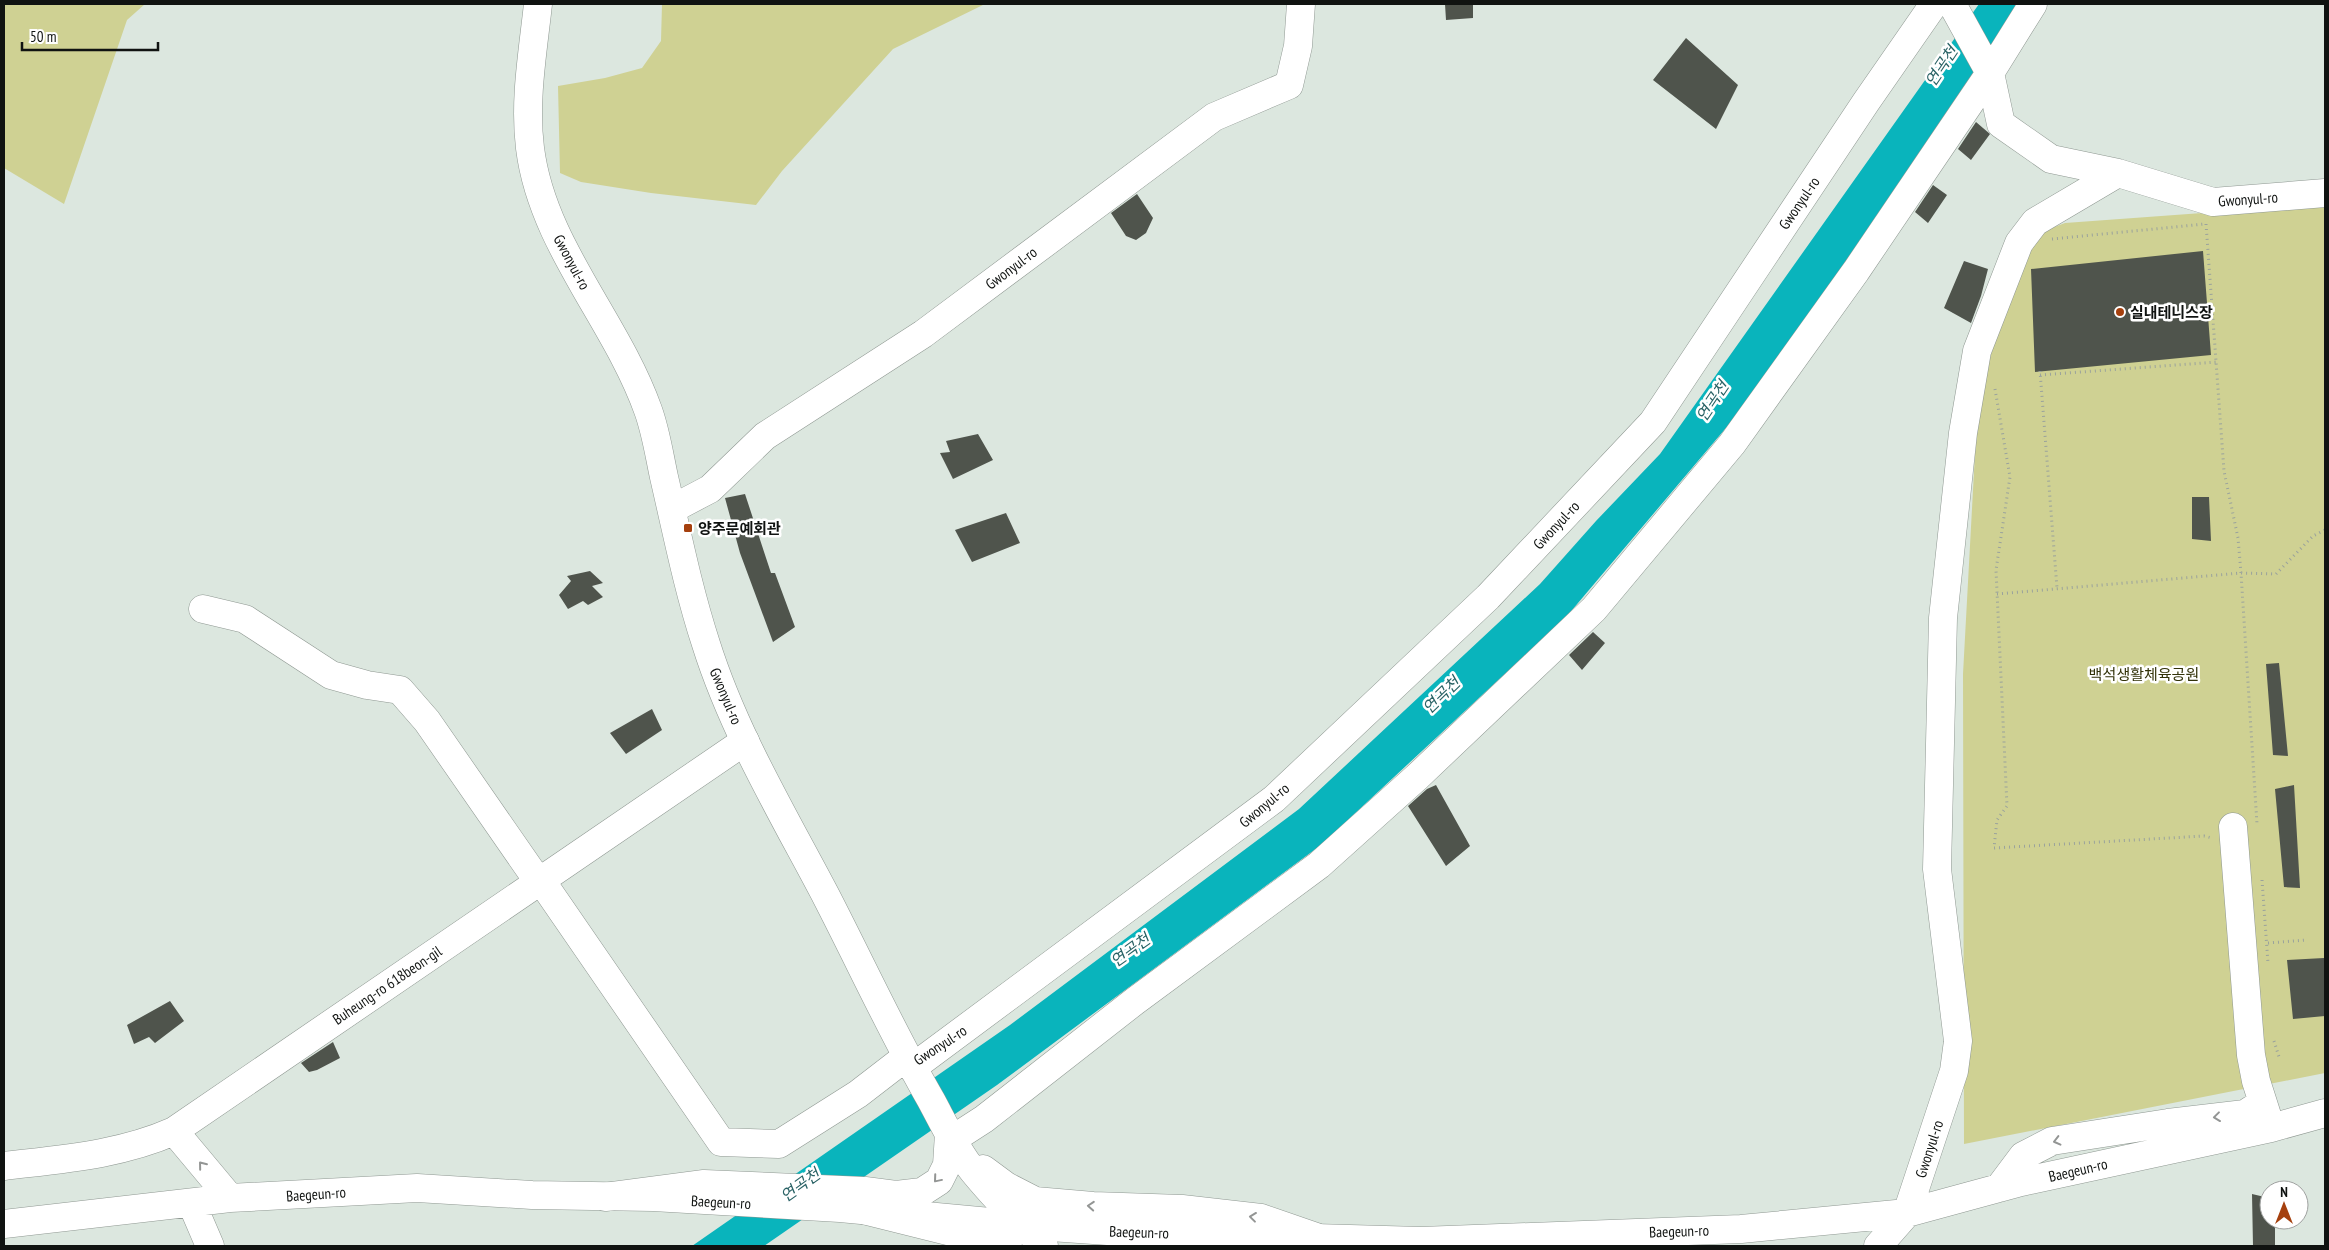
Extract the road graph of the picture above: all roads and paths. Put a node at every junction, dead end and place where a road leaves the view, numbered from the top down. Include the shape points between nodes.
1 (538, 4) edge
2 (1301, 4) edge
3 (1934, 4) edge
4 (1952, 4) edge
5 (2033, 4) edge
6 (1990, 73) junction
7 (2118, 173) junction
8 (2325, 193) edge
9 (2216, 223) dead end
10 (2206, 224) junction
11 (2051, 240) dead end
12 (2217, 362) junction
13 (1993, 379) dead end
14 (672, 509) junction
15 (2325, 530) edge
16 (2241, 573) junction
17 (2058, 588) junction
18 (1997, 594) junction
19 (203, 609) dead end
20 (745, 741) junction
21 (2236, 831) junction
22 (2261, 874) dead end
23 (540, 879) junction
24 (2306, 940) dead end
25 (2268, 943) junction
26 (2268, 971) dead end
27 (2272, 1035) dead end
28 (2280, 1060) dead end
29 (909, 1062) junction
30 (2325, 1112) edge
31 (2267, 1115) junction
32 (174, 1131) junction
33 (953, 1139) junction
34 (4, 1166) edge
35 (703, 1193) junction
36 (230, 1198) junction
37 (866, 1201) junction
38 (192, 1204) junction
39 (1907, 1213) junction
40 (4, 1224) edge
41 (1015, 1236) edge
42 (1316, 1238) junction
43 (1359, 1243) edge
44 (210, 1246) edge
45 (1044, 1246) edge
46 (1878, 1246) edge

1 - 14 street, Gwonyul-ro via 528,115 529,147 535,178 546,211 641,392 655,432
2 - 14 street, Gwonyul-ro via 1298,46 1289,85 1214,117 923,334 765,436 710,489
3 - 29 street, Gwonyul-ro via 1653,422 1488,597 1274,799 1062,958
4 - 6 street, Gwonyul-ro
5 - 6 street
6 - 7 street, Gwonyul-ro via 2001,124 2051,159
6 - 33 street via 1856,271 1732,444 1594,609 1319,865 1135,1001 984,1119
7 - 8 street, Gwonyul-ro via 2213,202
7 - 39 street, Gwonyul-ro via 2036,222 2018,243 1977,351 1963,433 1943,618 1937,869 1958,1042 1954,1071
9 - 10 path
10 - 11 path
10 - 12 path
12 - 16 path via 2224,471 2238,538
12 - 17 path via 2040,373
13 - 18 path via 2010,477 1996,570
14 - 20 street, Gwonyul-ro via 706,647
15 - 16 path via 2313,536 2276,574
16 - 17 path
16 - 21 path
17 - 18 path
18 - 21 path via 2007,806 1997,820 1994,848 2204,836
19 - 23 street via 245,619 331,675 367,686 400,690 427,721 531,871
20 - 23 street, Buheung-ro 618beon-gil
20 - 29 street, Gwonyul-ro
21 - 31 street via 2251,1055
22 - 25 path
23 - 29 street via 721,1142 779,1144
23 - 32 street, Buheung-ro 618beon-gil
24 - 25 path
25 - 26 path
27 - 28 path
29 - 33 street
30 - 31 street, Baegeun-ro
31 - 39 street, Baegeun-ro
32 - 34 street, Buheung-ro 618beon-gil via 144,1144 89,1156
36 -> 32 street
33 -> 37 street via 939,1181 922,1192
33 - 41 street
42 -> 33 street via 1261,1218 1182,1209 1035,1201 1006,1186
35 - 36 street, Baegeun-ro via 532,1195 417,1188
35 - 37 street
35 - 37 street, Baegeun-ro via 840,1208
36 - 38 street, Baegeun-ro
37 - 41 street, Baegeun-ro
38 - 40 street, Baegeun-ro
38 - 44 street
39 - 43 street, Baegeun-ro via 1741,1229
39 - 46 street, Gwonyul-ro
41 - 42 street, Baegeun-ro via 1122,1232
41 - 45 street
42 - 43 street, Baegeun-ro

